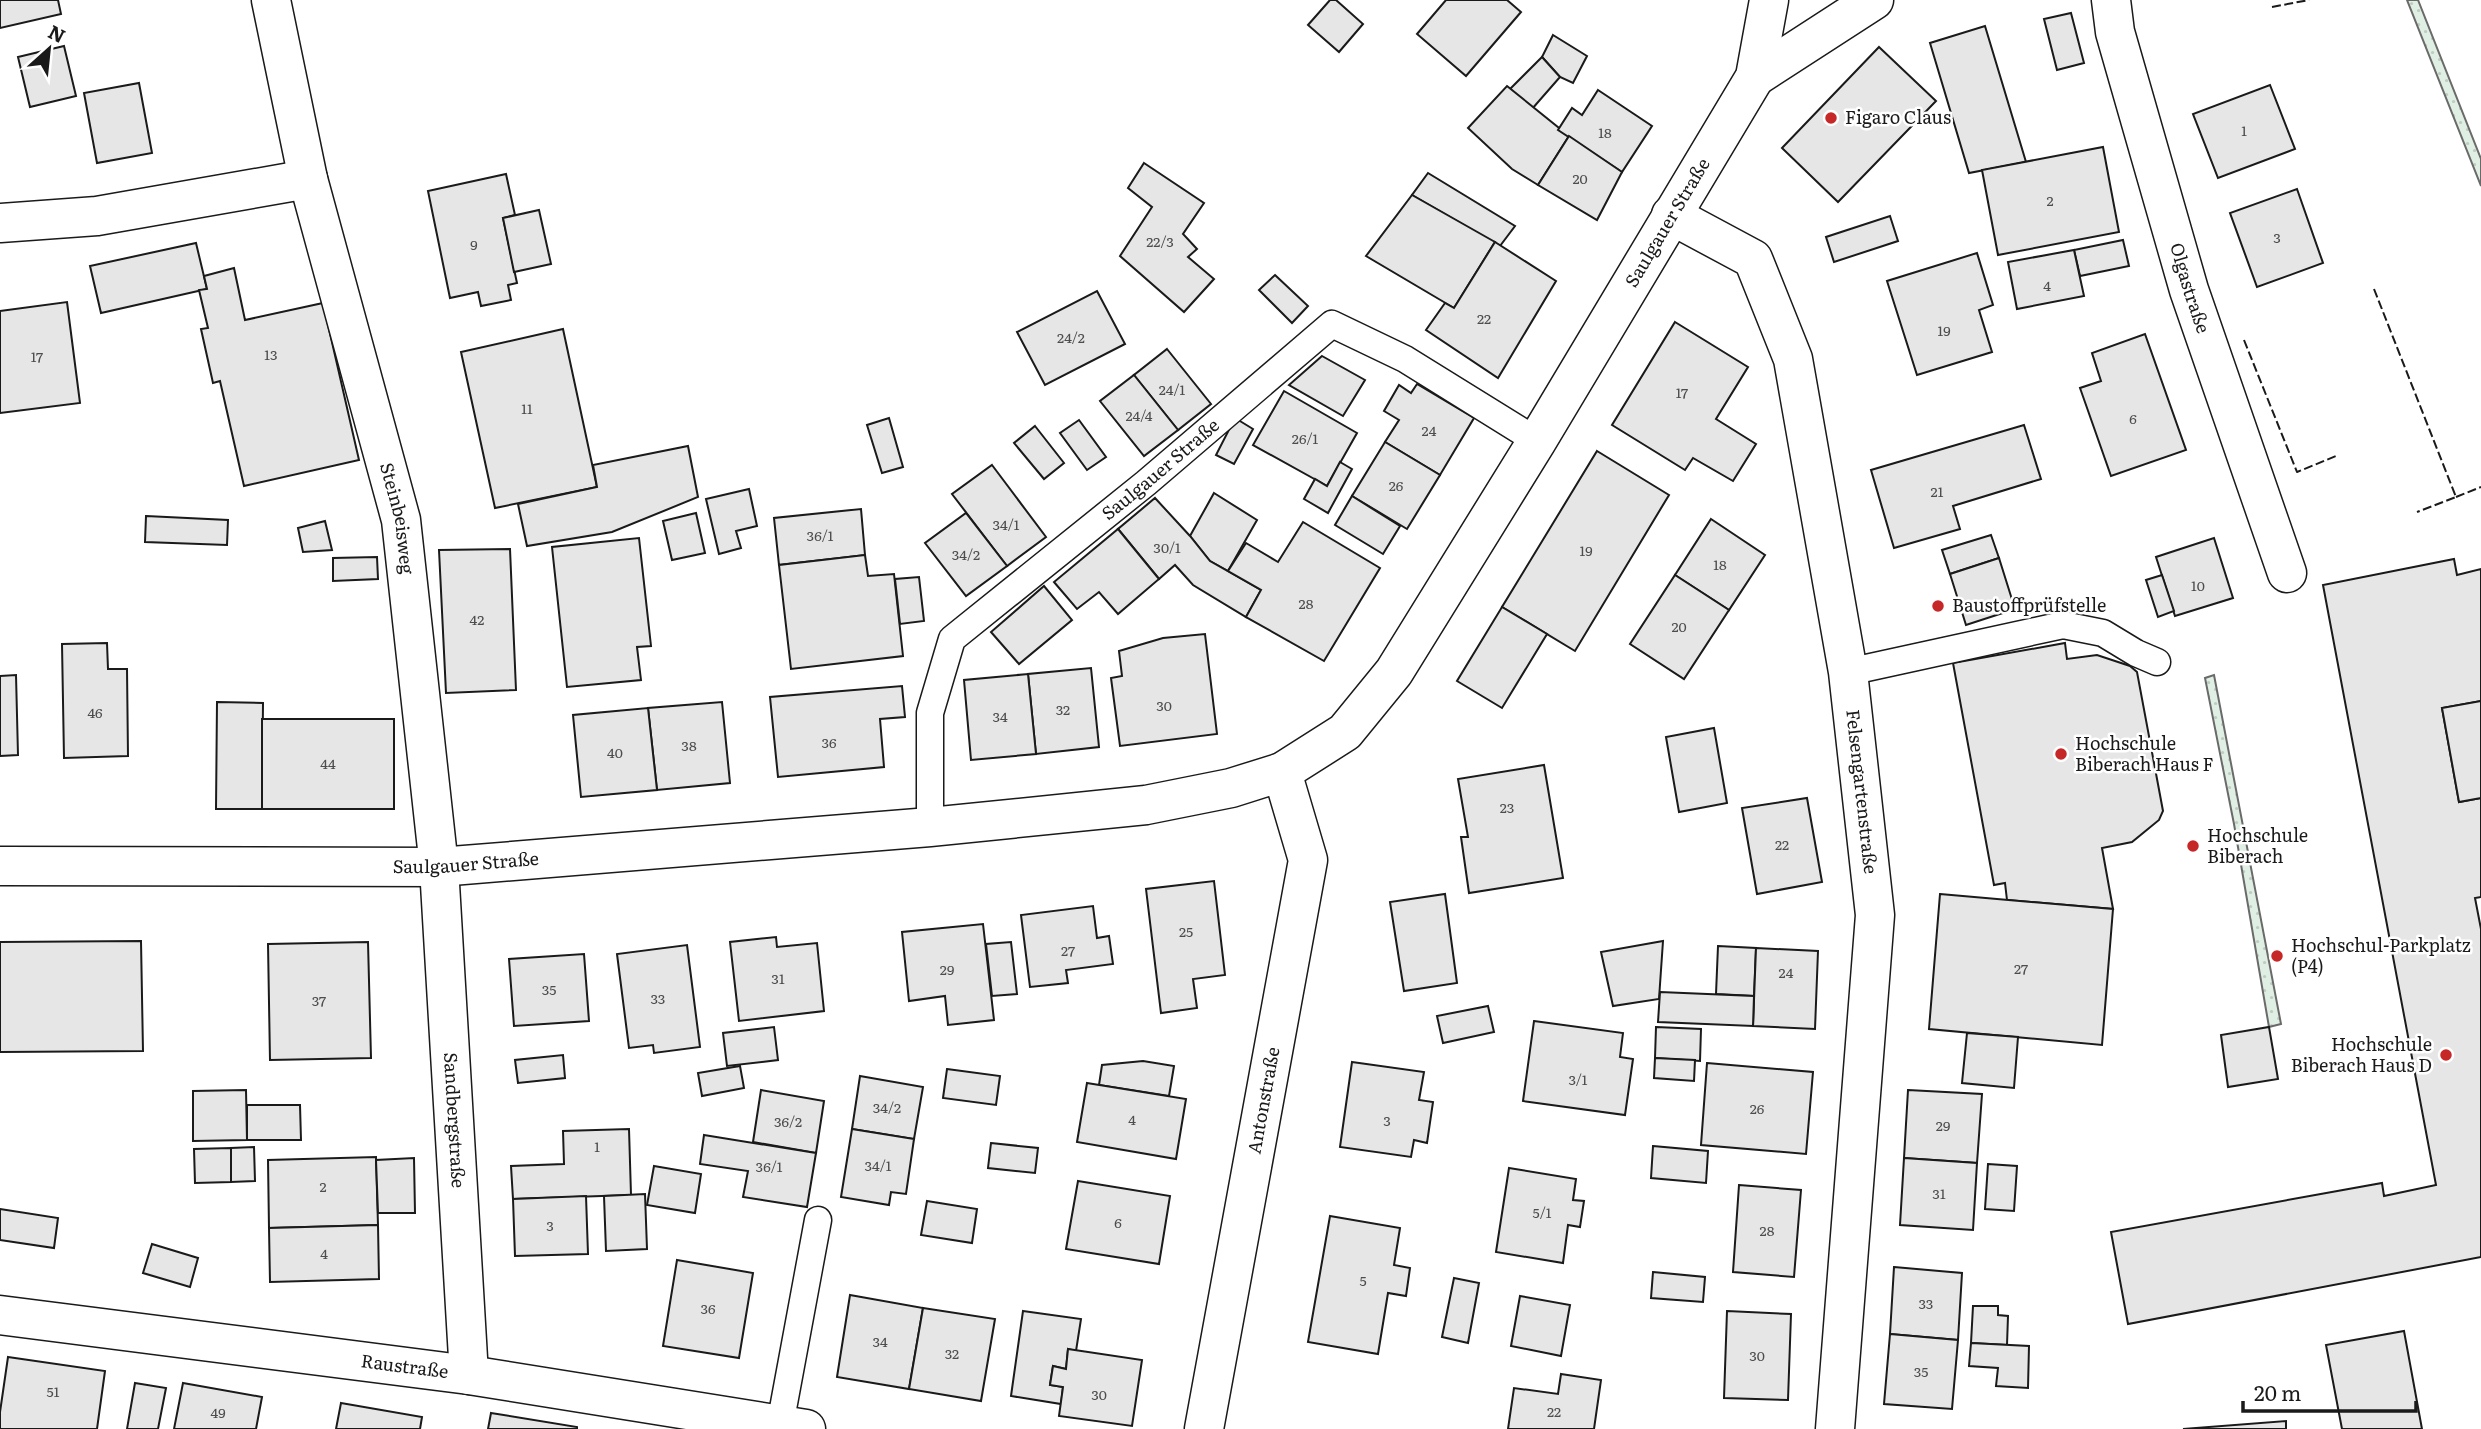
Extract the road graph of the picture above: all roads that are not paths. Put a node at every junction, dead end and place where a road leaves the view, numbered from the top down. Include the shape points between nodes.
1 (271, 0) edge
2 (1769, 0) edge
3 (1874, 0) edge
4 (2111, 0) edge
5 (1755, 77) junction
6 (308, 179) junction
7 (1671, 215) junction
8 (0, 223) edge
9 (1537, 441) junction
10 (2287, 573) dead end
11 (2157, 662) dead end
12 (1848, 672) junction
13 (1282, 772) junction
14 (930, 827) junction
15 (0, 866) edge
16 (439, 867) junction
17 (818, 1220) dead end
18 (0, 1315) edge
19 (469, 1375) junction
20 (793, 1427) edge
21 (1204, 1429) edge
22 (1835, 1429) edge

1 - 6 street, Steinbeisweg
2 - 5 street
3 - 5 street
4 - 10 street, Olgastraße via 2115,32 2189,290
5 - 7 street, Saulgauer Straße
6 - 8 street via 97,216
6 - 16 street, Steinbeisweg via 401,520
7 - 9 street, Saulgauer Straße
7 - 12 street, Felsengartenstraße via 1753,259 1793,359
9 - 13 street, Saulgauer Straße via 1394,672 1345,732
9 - 14 lane, Saulgauer Straße via 1405,359 1332,324 1146,483 952,639 930,713
11 - 12 lane via 2103,633 2063,625
12 - 22 street, Felsengartenstraße via 1875,915
13 - 14 street, Saulgauer Straße via 1231,788 1146,805
13 - 21 street, Antonstraße via 1308,860
14 - 16 street, Saulgauer Straße
15 - 16 street, Saulgauer Straße
16 - 19 street, Sandbergstraße
17 - 20 lane
18 - 19 street, Raustraße
19 - 20 street, Raustraße

